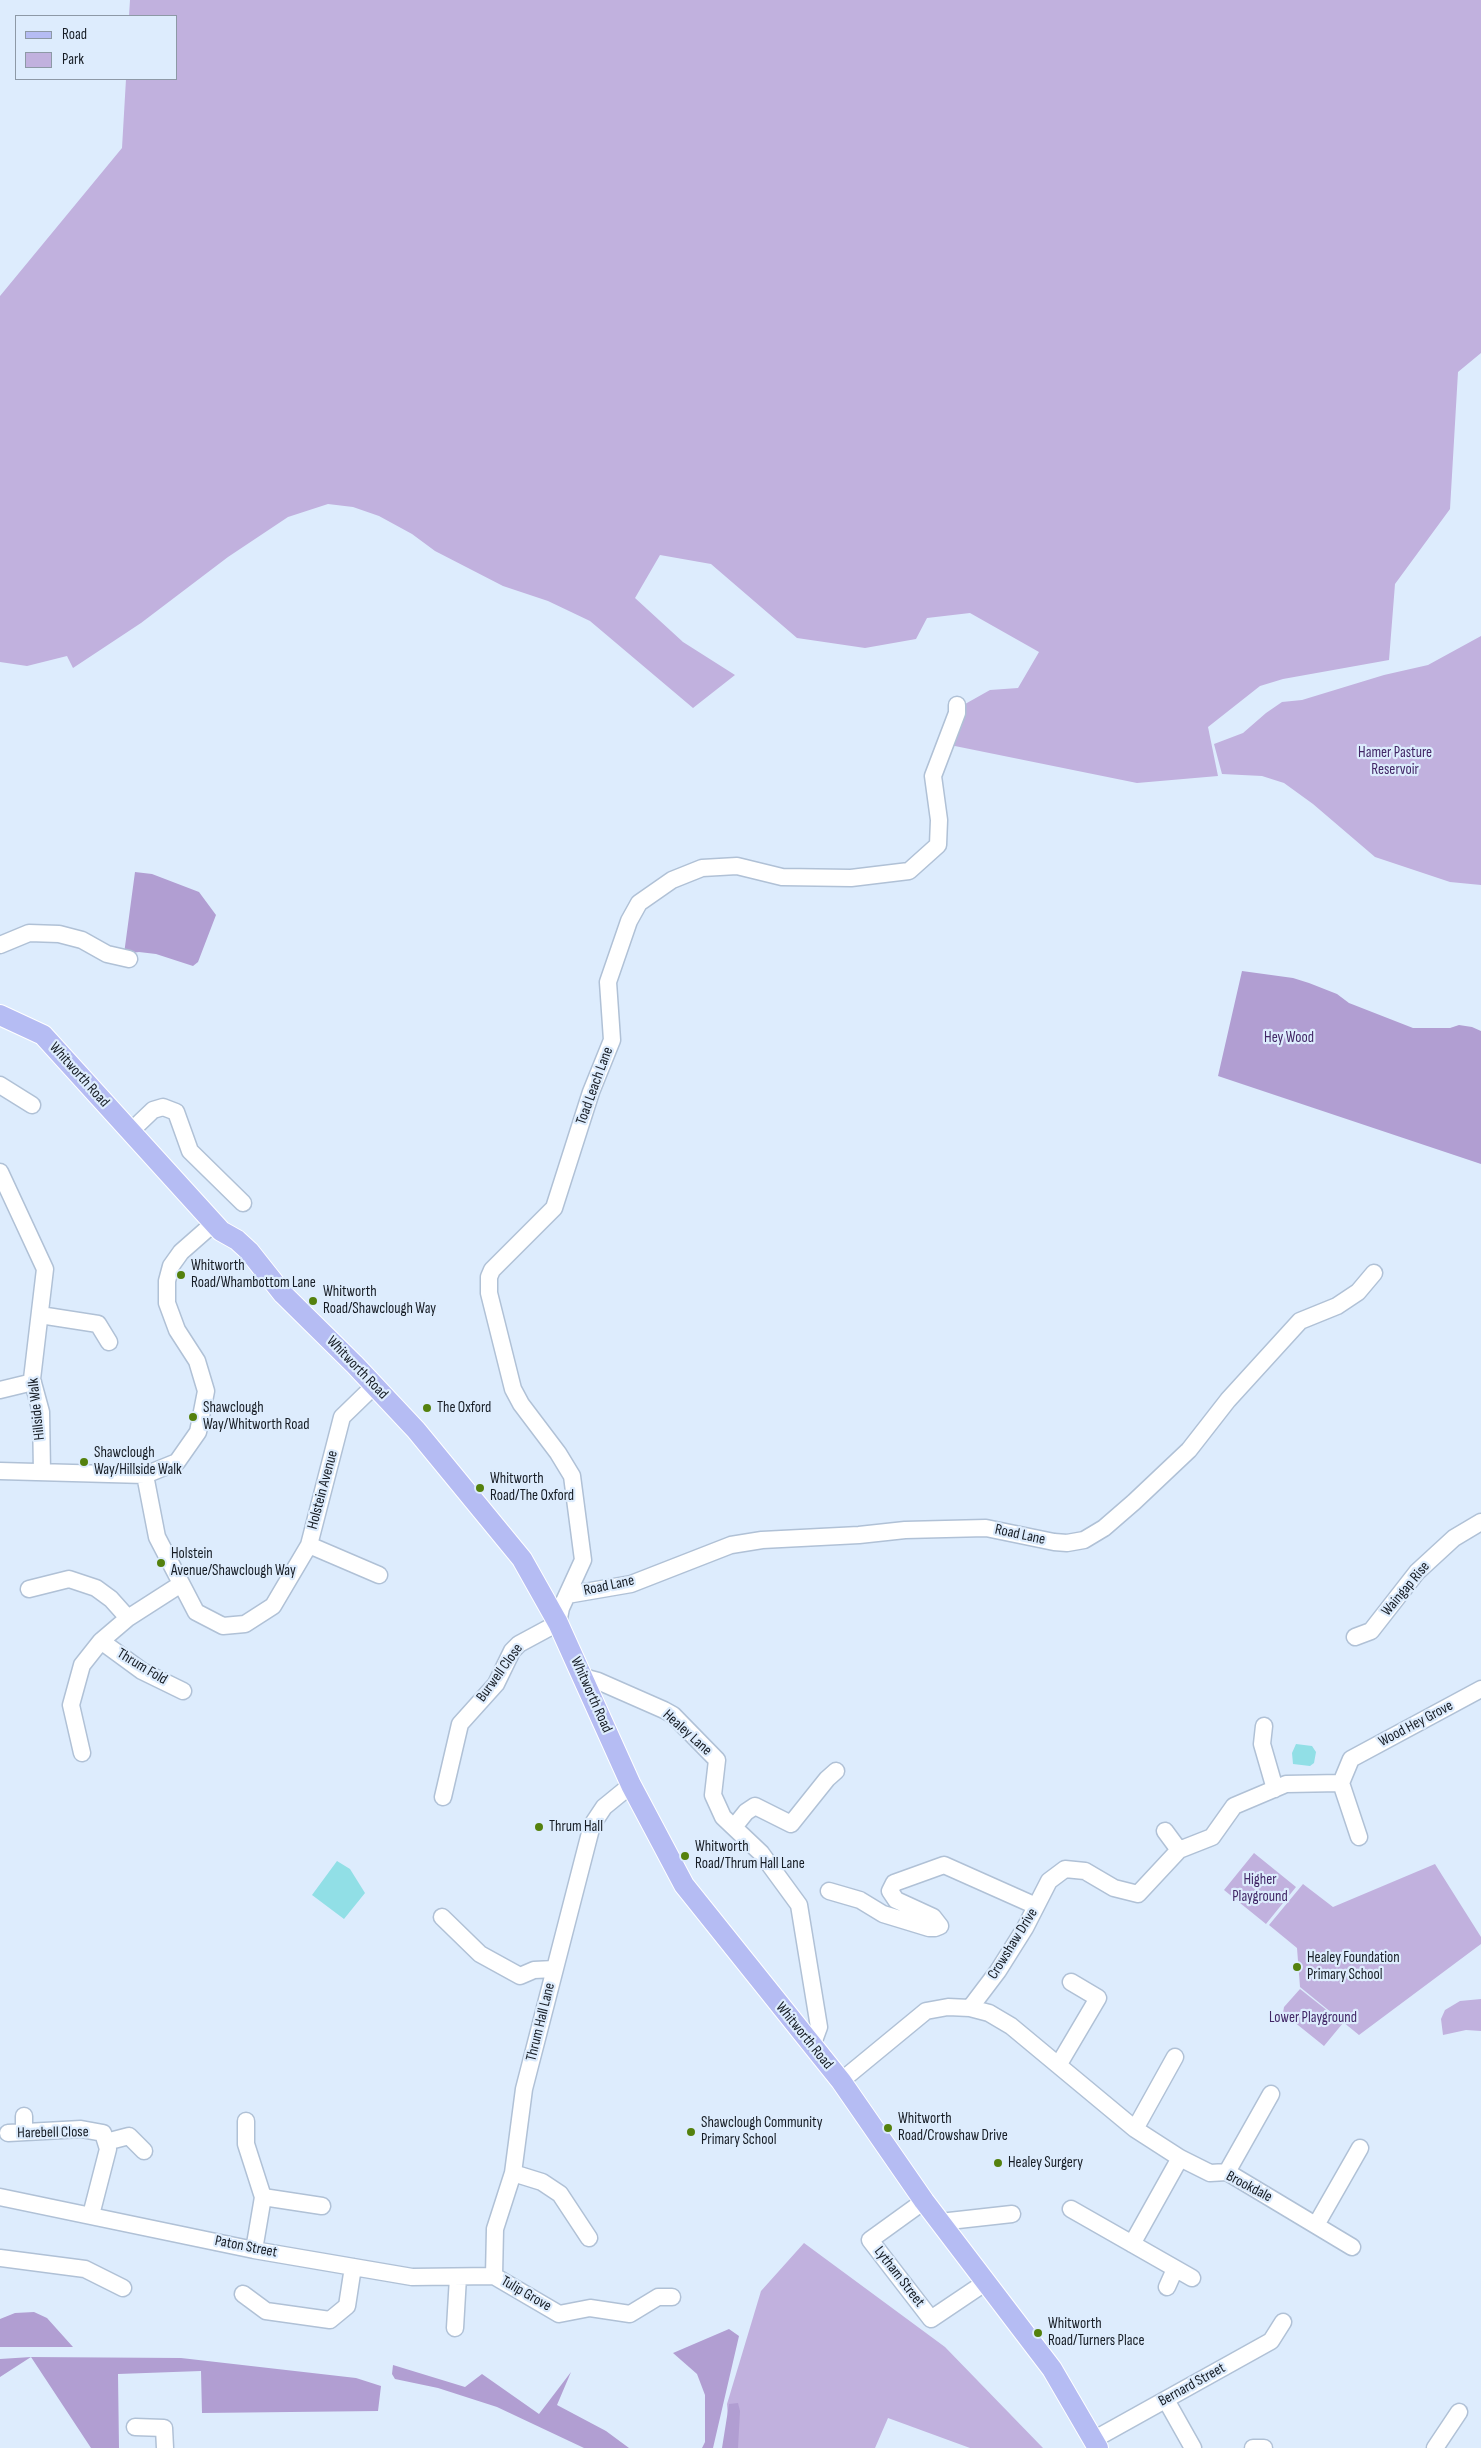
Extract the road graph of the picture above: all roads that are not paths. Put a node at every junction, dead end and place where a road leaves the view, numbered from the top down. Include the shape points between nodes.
1 (957, 705) dead end
2 (0, 945) edge
3 (129, 959) dead end
4 (0, 1015) edge
5 (0, 1085) edge
6 (32, 1105) dead end
7 (131, 1131) junction
8 (0, 1172) edge
9 (243, 1203) dead end
10 (214, 1222) junction
11 (1374, 1273) dead end
12 (40, 1316) junction
13 (108, 1342) dead end
14 (33, 1382) junction
15 (375, 1385) junction
16 (0, 1390) edge
17 (0, 1471) edge
18 (42, 1472) junction
19 (145, 1475) junction
20 (1481, 1522) edge
21 (308, 1545) junction
22 (379, 1575) dead end
23 (181, 1584) junction
24 (29, 1588) dead end
25 (567, 1595) junction
26 (128, 1618) junction
27 (558, 1623) junction
28 (1355, 1637) dead end
29 (101, 1641) junction
30 (583, 1677) junction
31 (1481, 1689) edge
32 (183, 1691) dead end
33 (1264, 1726) dead end
34 (82, 1753) dead end
35 (836, 1772) dead end
36 (1341, 1783) junction
37 (631, 1785) junction
38 (1275, 1788) junction
39 (443, 1797) dead end
40 (734, 1827) junction
41 (1166, 1831) dead end
42 (1359, 1837) dead end
43 (1179, 1850) junction
44 (829, 1891) dead end
45 (1036, 1906) junction
46 (442, 1917) dead end
47 (554, 1969) junction
48 (1071, 1982) dead end
49 (970, 2008) junction
50 (812, 2046) junction
51 (1175, 2057) dead end
52 (1059, 2064) junction
53 (841, 2081) junction
54 (1271, 2094) dead end
55 (24, 2116) dead end
56 (246, 2121) dead end
57 (1135, 2129) junction
58 (106, 2142) junction
59 (1360, 2148) dead end
60 (144, 2151) dead end
61 (1180, 2158) junction
62 (1228, 2172) junction
63 (513, 2173) junction
64 (0, 2197) edge
65 (263, 2197) junction
66 (924, 2201) junction
67 (322, 2206) dead end
68 (1071, 2208) dead end
69 (1012, 2214) dead end
70 (91, 2215) junction
71 (940, 2222) junction
72 (1316, 2225) junction
73 (589, 2238) dead end
74 (1132, 2244) junction
75 (1352, 2247) dead end
76 (254, 2250) junction
77 (0, 2258) edge
78 (353, 2267) junction
79 (1175, 2269) junction
80 (458, 2276) junction
81 (494, 2276) junction
82 (1192, 2278) dead end
83 (986, 2282) junction
84 (1167, 2287) dead end
85 (123, 2288) dead end
86 (242, 2294) dead end
87 (662, 2294) dead end
88 (1283, 2322) dead end
89 (455, 2328) dead end
90 (1166, 2400) junction
91 (1459, 2412) dead end
92 (135, 2427) dead end
93 (1096, 2444) edge
94 (165, 2448) edge
95 (1193, 2448) edge
96 (1254, 2448) edge
97 (1264, 2448) edge
98 (1435, 2448) edge

1 - 25 street, Toad Leach Lane via 957,713 933,776 939,820 938,845 909,871 831,878 782,877 736,866 702,868 672,880 639,903 629,921 608,982 612,1040 591,1092 554,1208 492,1270 489,1277 488,1293 513,1389 572,1476 583,1560
2 - 3 street via 28,933 59,934
4 - 7 main road, Whitworth Road via 43,1035
5 - 6 street
7 - 9 street via 153,1110 163,1107 176,1112 190,1151
7 - 10 main road, Whitworth Road
8 - 12 street, Hillside Walk via 45,1269
10 - 15 main road, Whitworth Road via 249,1251 283,1294
10 - 19 street via 181,1252 171,1266 167,1281 167,1303 177,1330 197,1361 206,1391 198,1432 177,1462
11 - 25 street, Road Lane via 1358,1292 1337,1306 1300,1321 1228,1400 1189,1450 1104,1528 1084,1540 1054,1542 986,1528 762,1540 731,1545 631,1584
12 - 13 street via 98,1324
12 - 14 street, Hillside Walk
14 - 16 street
14 - 18 street, Hillside Walk via 41,1412
15 - 21 street, Holstein Avenue via 342,1417
15 - 27 main road, Whitworth Road via 522,1559
17 - 18 street
18 - 19 street
19 - 23 street, Holstein Avenue via 157,1537
20 - 28 street, Waingap Rise via 1454,1538 1417,1572 1371,1631
21 - 22 street
21 - 23 street, Holstein Avenue via 274,1606 245,1624 223,1626 196,1612
23 - 26 street
24 - 26 street via 69,1579 96,1588
25 - 27 street, Toad Leach Lane
26 - 29 street
27 - 30 main road, Whitworth Road
27 - 39 street, Burwell Close via 519,1644 496,1684 460,1724
29 - 32 street, Thrum Fold via 142,1671
29 - 34 street via 82,1665 71,1705
30 - 37 main road, Whitworth Road
30 - 40 street, Healey Lane via 672,1715 717,1760 713,1795 723,1817
31 - 36 street, Wood Hey Grove via 1351,1759
33 - 38 street via 1262,1744
35 - 40 street via 791,1824 755,1806
36 - 38 street via 1286,1784
36 - 42 street
37 - 47 street, Thrum Hall Lane via 604,1806 592,1825
37 - 50 main road, Whitworth Road via 684,1885
38 - 43 street, Crowshaw Drive via 1234,1806 1212,1837
40 - 50 street, Healey Lane via 761,1853 799,1905 819,2026
41 - 43 street
43 - 45 street, Crowshaw Drive via 1138,1894 1114,1888 1085,1871 1065,1869 1049,1881
44 - 45 street via 860,1900 883,1914 935,1928 940,1926 934,1917 896,1900 890,1891 894,1883 944,1865
45 - 49 street, Crowshaw Drive via 998,1972
46 - 47 street via 480,1954 520,1976 534,1970
47 - 63 street, Thrum Hall Lane via 524,2090
48 - 52 street via 1098,1998
49 - 52 street, Brookdale via 989,2013 1011,2026
49 - 53 street via 926,2011
50 - 53 main road, Whitworth Road
51 - 57 street
52 - 57 street, Brookdale
53 - 66 main road, Whitworth Road
54 - 62 street
55 - 58 street, Harebell Close via 16,2133 81,2129 103,2134
56 - 65 street via 246,2144
57 - 61 street, Brookdale
58 - 60 street via 130,2136
58 - 70 street, Harebell Close via 108,2148
59 - 72 street
61 - 62 street, Brookdale via 1210,2173
61 - 74 street
62 - 72 street, Brookdale
63 - 73 street via 542,2182 560,2194
63 - 81 street, Thrum Hall Lane via 495,2229
64 - 70 street, Paton Street
65 - 67 street
65 - 76 street
66 - 71 main road, Whitworth Road
66 - 83 street, Lytham Street via 870,2240 931,2319
68 - 74 street
69 - 71 street
70 - 76 street, Paton Street
71 - 83 main road, Whitworth Road
72 - 75 street, Brookdale
74 - 79 street
76 - 78 street, Paton Street
77 - 85 street via 85,2269
78 - 80 street, Paton Street via 412,2277
78 - 86 street via 347,2306 330,2320 266,2311
79 - 82 street
79 - 84 street
80 - 81 street, Paton Street
80 - 89 street
81 - 87 street, Tulip Grove via 559,2314 590,2308 630,2314
83 - 93 main road, Whitworth Road via 1052,2369
88 - 90 street, Bernard Street via 1271,2340
90 - 93 street, Bernard Street
90 - 95 street
91 - 98 street
92 - 94 street via 164,2428
96 - 97 street

